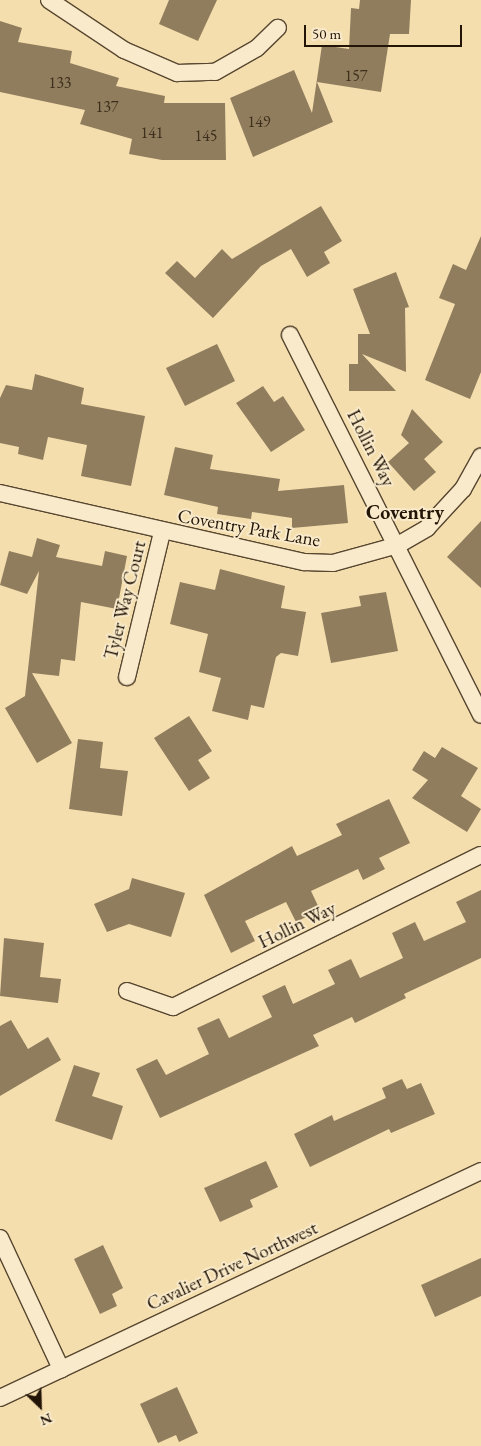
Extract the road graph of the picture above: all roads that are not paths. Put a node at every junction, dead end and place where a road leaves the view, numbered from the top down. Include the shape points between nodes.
1 (49, 0) edge
2 (278, 28) dead end
3 (290, 335) dead end
4 (481, 457) edge
5 (0, 493) edge
6 (162, 532) junction
7 (398, 545) junction
8 (127, 677) dead end
9 (481, 715) edge
10 (481, 855) edge
11 (128, 992) dead end
12 (481, 1170) edge
13 (0, 1238) edge
14 (61, 1369) junction
15 (0, 1398) edge

1 - 2 street via 124,50 176,73 215,72 257,48
3 - 7 street, Hollin Way
4 - 7 street, Coventry Park Lane via 446,510
5 - 6 street, Coventry Park Lane
6 - 7 street, Coventry Park Lane via 304,562 363,558
6 - 8 street, Tyler Way Court
7 - 9 street, Hollin Way
10 - 11 street, Hollin Way via 173,1007
12 - 14 street, Cavalier Drive Northwest
13 - 14 street
14 - 15 street, Cavalier Drive Northwest

